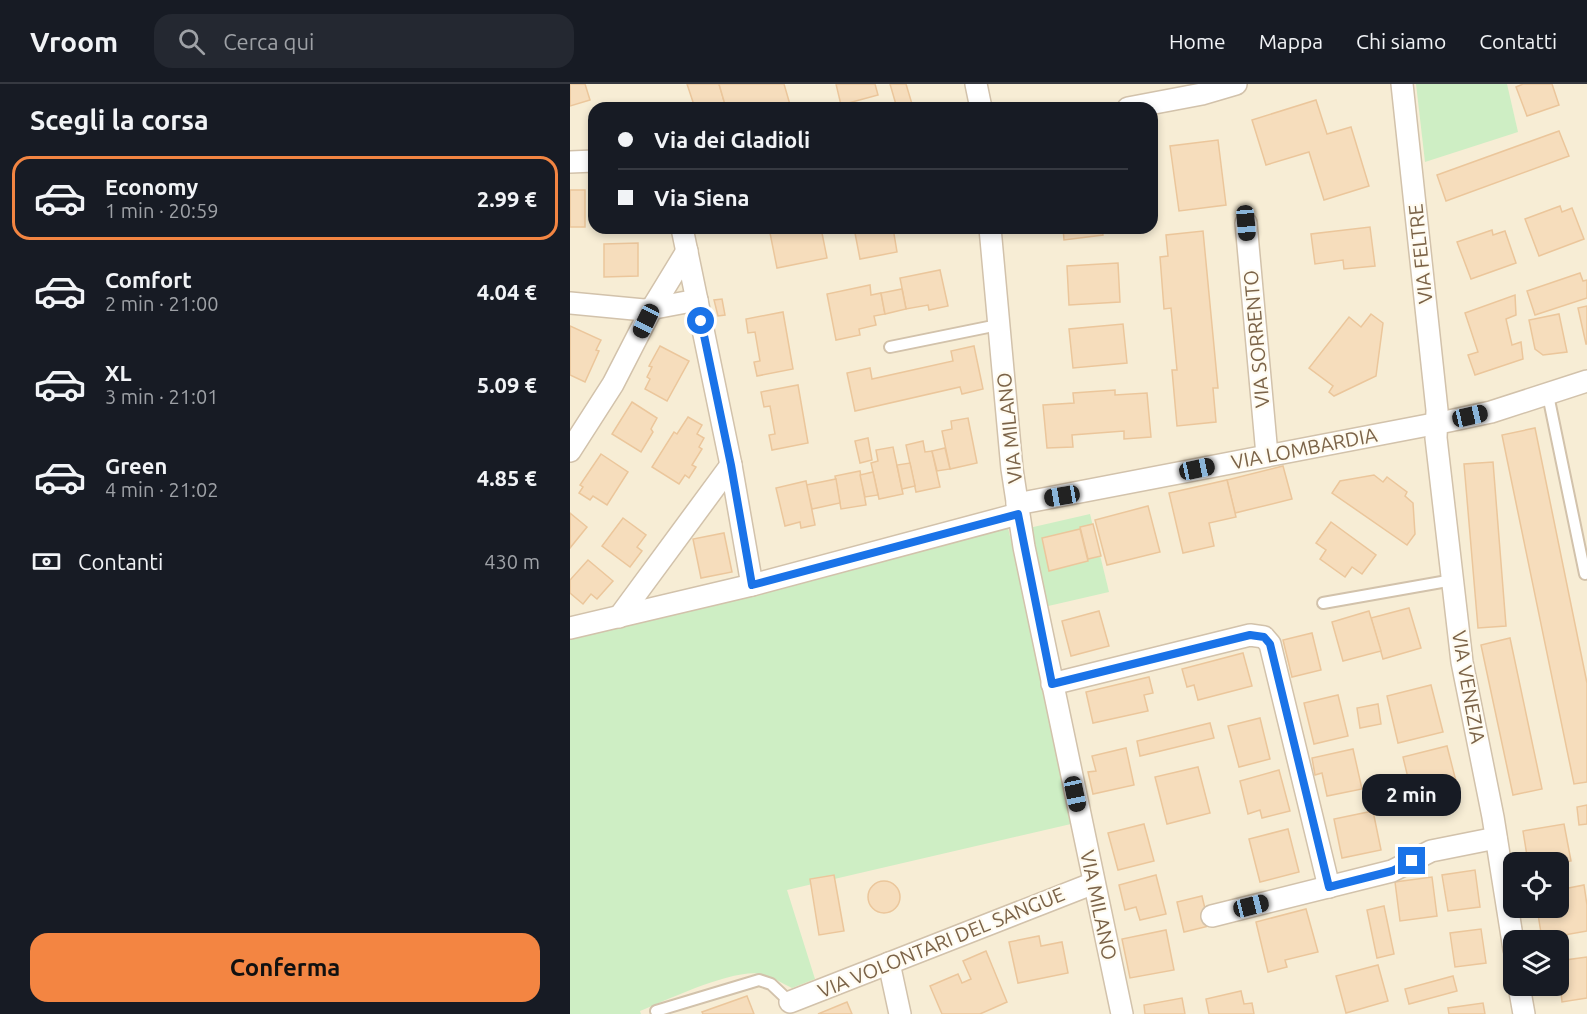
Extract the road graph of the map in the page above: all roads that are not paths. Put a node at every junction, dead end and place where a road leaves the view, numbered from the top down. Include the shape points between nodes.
1 (976, 84) edge
2 (1402, 84) edge
3 (1226, 86) edge
4 (980, 102) edge
5 (1155, 102) edge
6 (588, 161) edge
7 (570, 162) edge
8 (1246, 223) dead end
9 (683, 234) edge
10 (990, 234) edge
11 (687, 251) junction
12 (697, 300) junction
13 (570, 303) edge
14 (651, 310) junction
15 (998, 325) junction
16 (890, 347) dead end
17 (1587, 381) edge
18 (1548, 395) junction
19 (1436, 424) junction
20 (570, 451) edge
21 (1267, 455) junction
22 (731, 465) junction
23 (1018, 509) junction
24 (1585, 574) dead end
25 (1453, 580) junction
26 (752, 585) junction
27 (1323, 603) dead end
28 (619, 617) junction
29 (570, 628) edge
30 (1052, 684) junction
31 (1496, 838) junction
32 (1094, 883) junction
33 (1329, 887) junction
34 (1212, 916) dead end
35 (1511, 930) edge
36 (889, 963) junction
37 (1521, 996) edge
38 (790, 1002) joint
39 (656, 1011) dead end
40 (900, 1014) edge
41 (1122, 1014) edge
42 (1524, 1014) edge

1 - 4 street
2 - 19 street, VIA FELTRE
3 - 5 street
6 - 7 street
8 - 21 street, VIA SORRENTO
9 - 11 street
10 - 15 street, VIA MILANO
11 - 12 street
11 - 14 street
12 - 14 street
12 - 22 street
13 - 14 street
14 - 20 street via 613,384
15 - 16 lane
15 - 23 street, VIA MILANO
17 - 18 street, VIA LOMBARDIA
18 - 19 street, VIA LOMBARDIA
18 - 24 lane
19 - 21 street, VIA LOMBARDIA
19 - 25 street, VIA VENEZIA
21 - 23 street, VIA LOMBARDIA
22 - 26 street
22 - 28 street
23 - 26 street, VIA LOMBARDIA
23 - 30 street, VIA MILANO
25 - 27 lane
25 - 31 street, VIA VENEZIA via 1463,668
26 - 28 street, VIA LOMBARDIA
28 - 29 street, VIA LOMBARDIA
30 - 32 street, VIA MILANO
30 - 33 street via 1250,635 1264,637 1270,644
31 - 33 street via 1431,851 1392,871
31 - 35 street, VIA VENEZIA
32 - 36 street, VIA VOLONTARI DEL SANGUE
32 - 41 street, VIA MILANO
33 - 34 street
36 - 38 street, VIA VOLONTARI DEL SANGUE
36 - 40 street
37 - 42 street
38 - 39 lane, VIA VOLONTARI DEL SANGUE via 771,984 759,980

